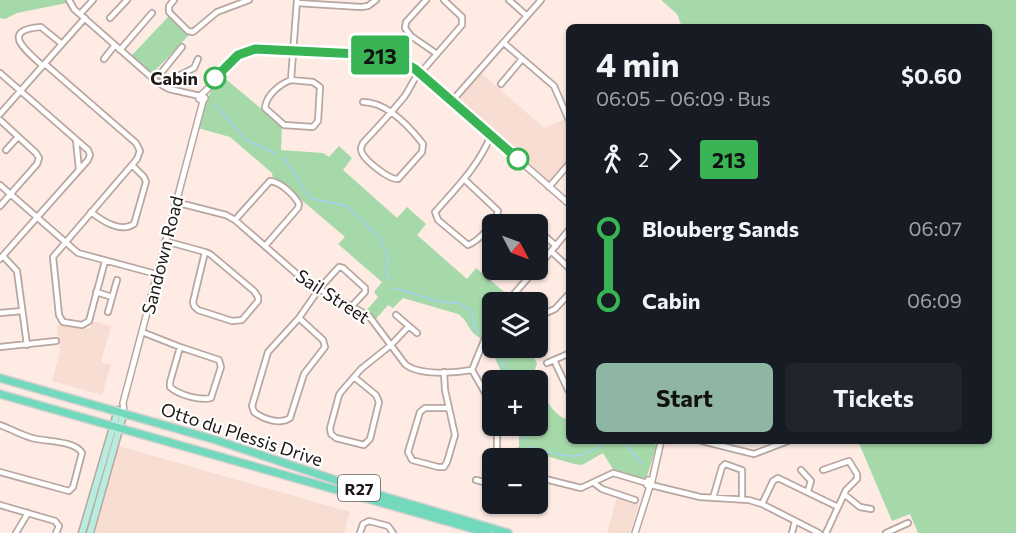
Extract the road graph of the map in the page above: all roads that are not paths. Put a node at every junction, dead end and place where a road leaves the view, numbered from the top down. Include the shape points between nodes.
1 (69, 0) edge
2 (93, 0) edge
3 (127, 0) edge
4 (174, 0) edge
5 (249, 0) edge
6 (376, 0) edge
7 (426, 0) edge
8 (444, 0) edge
9 (509, 0) edge
10 (541, 0) edge
11 (297, 2) edge
12 (338, 3) edge
13 (152, 13) dead end
14 (80, 14) junction
15 (527, 16) junction
16 (85, 18) junction
17 (110, 18) dead end
18 (504, 43) junction
19 (62, 44) junction
20 (118, 47) junction
21 (182, 47) dead end
22 (292, 50) junction
23 (437, 54) junction
24 (104, 59) dead end
25 (198, 59) dead end
26 (522, 59) junction
27 (44, 65) junction
28 (419, 72) junction
29 (0, 73) edge
30 (291, 80) junction
31 (174, 83) junction
32 (501, 84) dead end
33 (172, 89) junction
34 (20, 91) junction
35 (201, 97) junction
36 (452, 101) junction
37 (363, 102) dead end
38 (566, 111) edge
39 (390, 112) junction
40 (0, 114) edge
41 (0, 120) edge
42 (491, 135) junction
43 (18, 137) junction
44 (76, 140) junction
45 (6, 150) dead end
46 (132, 165) junction
47 (566, 167) edge
48 (79, 170) junction
49 (464, 178) junction
50 (0, 185) edge
51 (549, 187) junction
52 (10, 194) junction
53 (566, 201) edge
54 (175, 202) junction
55 (0, 206) edge
56 (91, 212) junction
57 (37, 217) junction
58 (235, 220) junction
59 (566, 234) edge
60 (548, 239) edge
61 (65, 242) junction
62 (165, 242) junction
63 (265, 246) junction
64 (556, 246) junction
65 (551, 251) junction
66 (205, 252) junction
67 (548, 255) edge
68 (2, 258) edge
69 (105, 261) junction
70 (566, 265) edge
71 (156, 274) junction
72 (117, 280) dead end
73 (527, 280) edge
74 (319, 289) junction
75 (96, 292) junction
76 (516, 292) edge
77 (112, 297) junction
78 (566, 297) edge
79 (352, 306) junction
80 (22, 311) junction
81 (108, 312) dead end
82 (548, 312) edge
83 (0, 313) edge
84 (396, 315) dead end
85 (299, 318) junction
86 (408, 326) junction
87 (142, 332) junction
88 (417, 333) dead end
89 (56, 341) dead end
90 (27, 345) junction
91 (391, 345) junction
92 (482, 346) edge
93 (180, 347) junction
94 (0, 348) edge
95 (566, 355) edge
96 (554, 360) junction
97 (547, 363) dead end
98 (472, 370) junction
99 (444, 372) junction
100 (354, 376) junction
101 (0, 378) edge
102 (566, 386) edge
103 (482, 388) edge
104 (0, 394) edge
105 (448, 408) junction
106 (121, 411) junction
107 (0, 425) edge
108 (117, 426) junction
109 (660, 444) edge
110 (720, 444) edge
111 (780, 444) edge
112 (801, 470) dead end
113 (823, 470) dead end
114 (0, 472) edge
115 (476, 480) dead end
116 (548, 480) edge
117 (482, 482) edge
118 (594, 483) junction
119 (649, 483) junction
120 (808, 491) junction
121 (844, 494) junction
122 (713, 498) junction
123 (742, 499) junction
124 (635, 500) dead end
125 (762, 504) junction
126 (0, 505) edge
127 (838, 507) junction
128 (871, 509) dead end
129 (28, 513) junction
130 (795, 521) junction
131 (908, 523) dead end
132 (894, 531) edge
133 (16, 533) edge
134 (56, 533) edge
135 (82, 533) edge
136 (90, 533) edge
137 (360, 533) edge
138 (393, 533) edge
139 (488, 533) edge
140 (508, 533) edge
141 (635, 533) edge
142 (792, 533) edge
143 (819, 533) edge
144 (826, 533) edge
145 (886, 533) edge

1 - 14 street
2 - 14 street
3 - 17 street
4 - 5 street via 169,12 193,32 226,8
6 - 12 street via 366,7
7 - 23 street via 406,22 405,30
8 - 23 street via 463,22
9 - 15 street
10 - 15 street
11 - 12 street
11 - 22 street
13 - 20 street
14 - 16 street
15 - 18 street
16 - 19 street
16 - 20 street
18 - 26 street
18 - 36 street
19 - 27 street
19 - 27 street via 41,27 19,33 18,44
20 - 24 street
20 - 33 street via 158,83
21 - 31 street via 161,73
22 - 28 street via 386,56
22 - 30 street
22 - 35 street via 259,48 242,53
23 - 28 street
25 - 31 street via 194,68 178,76
26 - 32 street
26 - 38 street via 554,86
27 - 34 street
27 - 46 street via 136,143 140,154
28 - 36 street
28 - 39 street
29 - 34 street
30 - 30 street via 313,82 320,87 318,121 313,127 286,126 266,110 268,99
31 - 33 street
33 - 35 street
34 - 40 street
34 - 44 street
35 - 54 street, Sandown Road via 188,165
36 - 42 street
37 - 39 street via 376,103
39 - 39 street via 361,149 365,157 394,180 424,148
41 - 43 street
42 - 49 street via 482,156
42 - 51 street
43 - 45 street
43 - 52 street via 38,154 39,160
44 - 48 street
44 - 48 street via 90,155
46 - 56 street
46 - 56 street via 146,182 134,224 125,227 107,223
47 - 51 street
48 - 57 street
49 - 49 street via 435,214 468,245 498,212
50 - 52 street
51 - 53 street
52 - 55 street
52 - 57 street
54 - 58 street, Sail Street
54 - 62 street, Sandown Road
56 - 61 street
57 - 61 street
57 - 68 street
58 - 63 street, Sail Street
58 - 63 street via 270,181 278,182 299,204
59 - 64 street
60 - 64 street
61 - 69 street via 80,254
61 - 75 street via 52,260 62,320 87,323
62 - 66 street
62 - 71 street, Sandown Road
63 - 74 street, Sail Street
64 - 65 street
65 - 67 street
65 - 70 street
66 - 66 street via 257,294 258,301 242,320 232,321 194,306
68 - 80 street via 17,271
69 - 71 street
69 - 75 street
71 - 87 street, Sandown Road
72 - 77 street
73 - 76 street
74 - 79 street, Sail Street
74 - 79 street via 342,267 365,288
74 - 85 street
75 - 77 street
77 - 81 street
78 - 82 street
79 - 91 street, Sail Street via 369,316
80 - 83 street
80 - 90 street
84 - 86 street
85 - 85 street via 266,356 252,406 263,417 282,422 290,418 304,374 325,347 323,340
86 - 88 street
86 - 91 street
87 - 93 street
87 - 106 street, Sandown Road
89 - 90 street
90 - 94 street
91 - 99 street, Sail Street via 413,370
91 - 100 street
92 - 98 street
93 - 93 street via 221,362 211,398 200,399 171,389
95 - 96 street
96 - 97 street
96 - 102 street
98 - 99 street, Sail Street
98 - 103 street
99 - 105 street
100 - 100 street via 340,393 330,431 334,437 362,445 370,439 380,404 376,395
101 - 106 main road, Otto du Plessis Drive / R27
104 - 108 main road, Otto du Plessis Drive / R27
105 - 105 street via 455,435 446,464 438,467 412,459 408,452 421,411
106 - 108 main road, Sandown Road
106 - 140 main road, Otto du Plessis Drive / R27
107 - 114 street via 34,438 76,447 82,453 69,491
108 - 135 main road, Sandown Road
108 - 136 main road, Sandown Road
108 - 139 main road, Otto du Plessis Drive / R27
109 - 119 street
110 - 111 street via 754,454
112 - 120 street via 811,481
113 - 121 street via 851,462 857,478
115 - 117 street
116 - 118 street via 578,488
118 - 119 street via 613,473
118 - 124 street
119 - 122 street
119 - 141 street
120 - 125 street via 776,478
120 - 127 street
121 - 127 street
121 - 128 street via 856,505
122 - 123 street
122 - 123 street via 725,464 742,470
123 - 125 street
125 - 130 street
126 - 129 street
127 - 144 street
129 - 133 street
129 - 134 street via 55,521 59,526
130 - 142 street
130 - 143 street
131 - 132 street
132 - 145 street
137 - 138 street via 369,520 388,526

